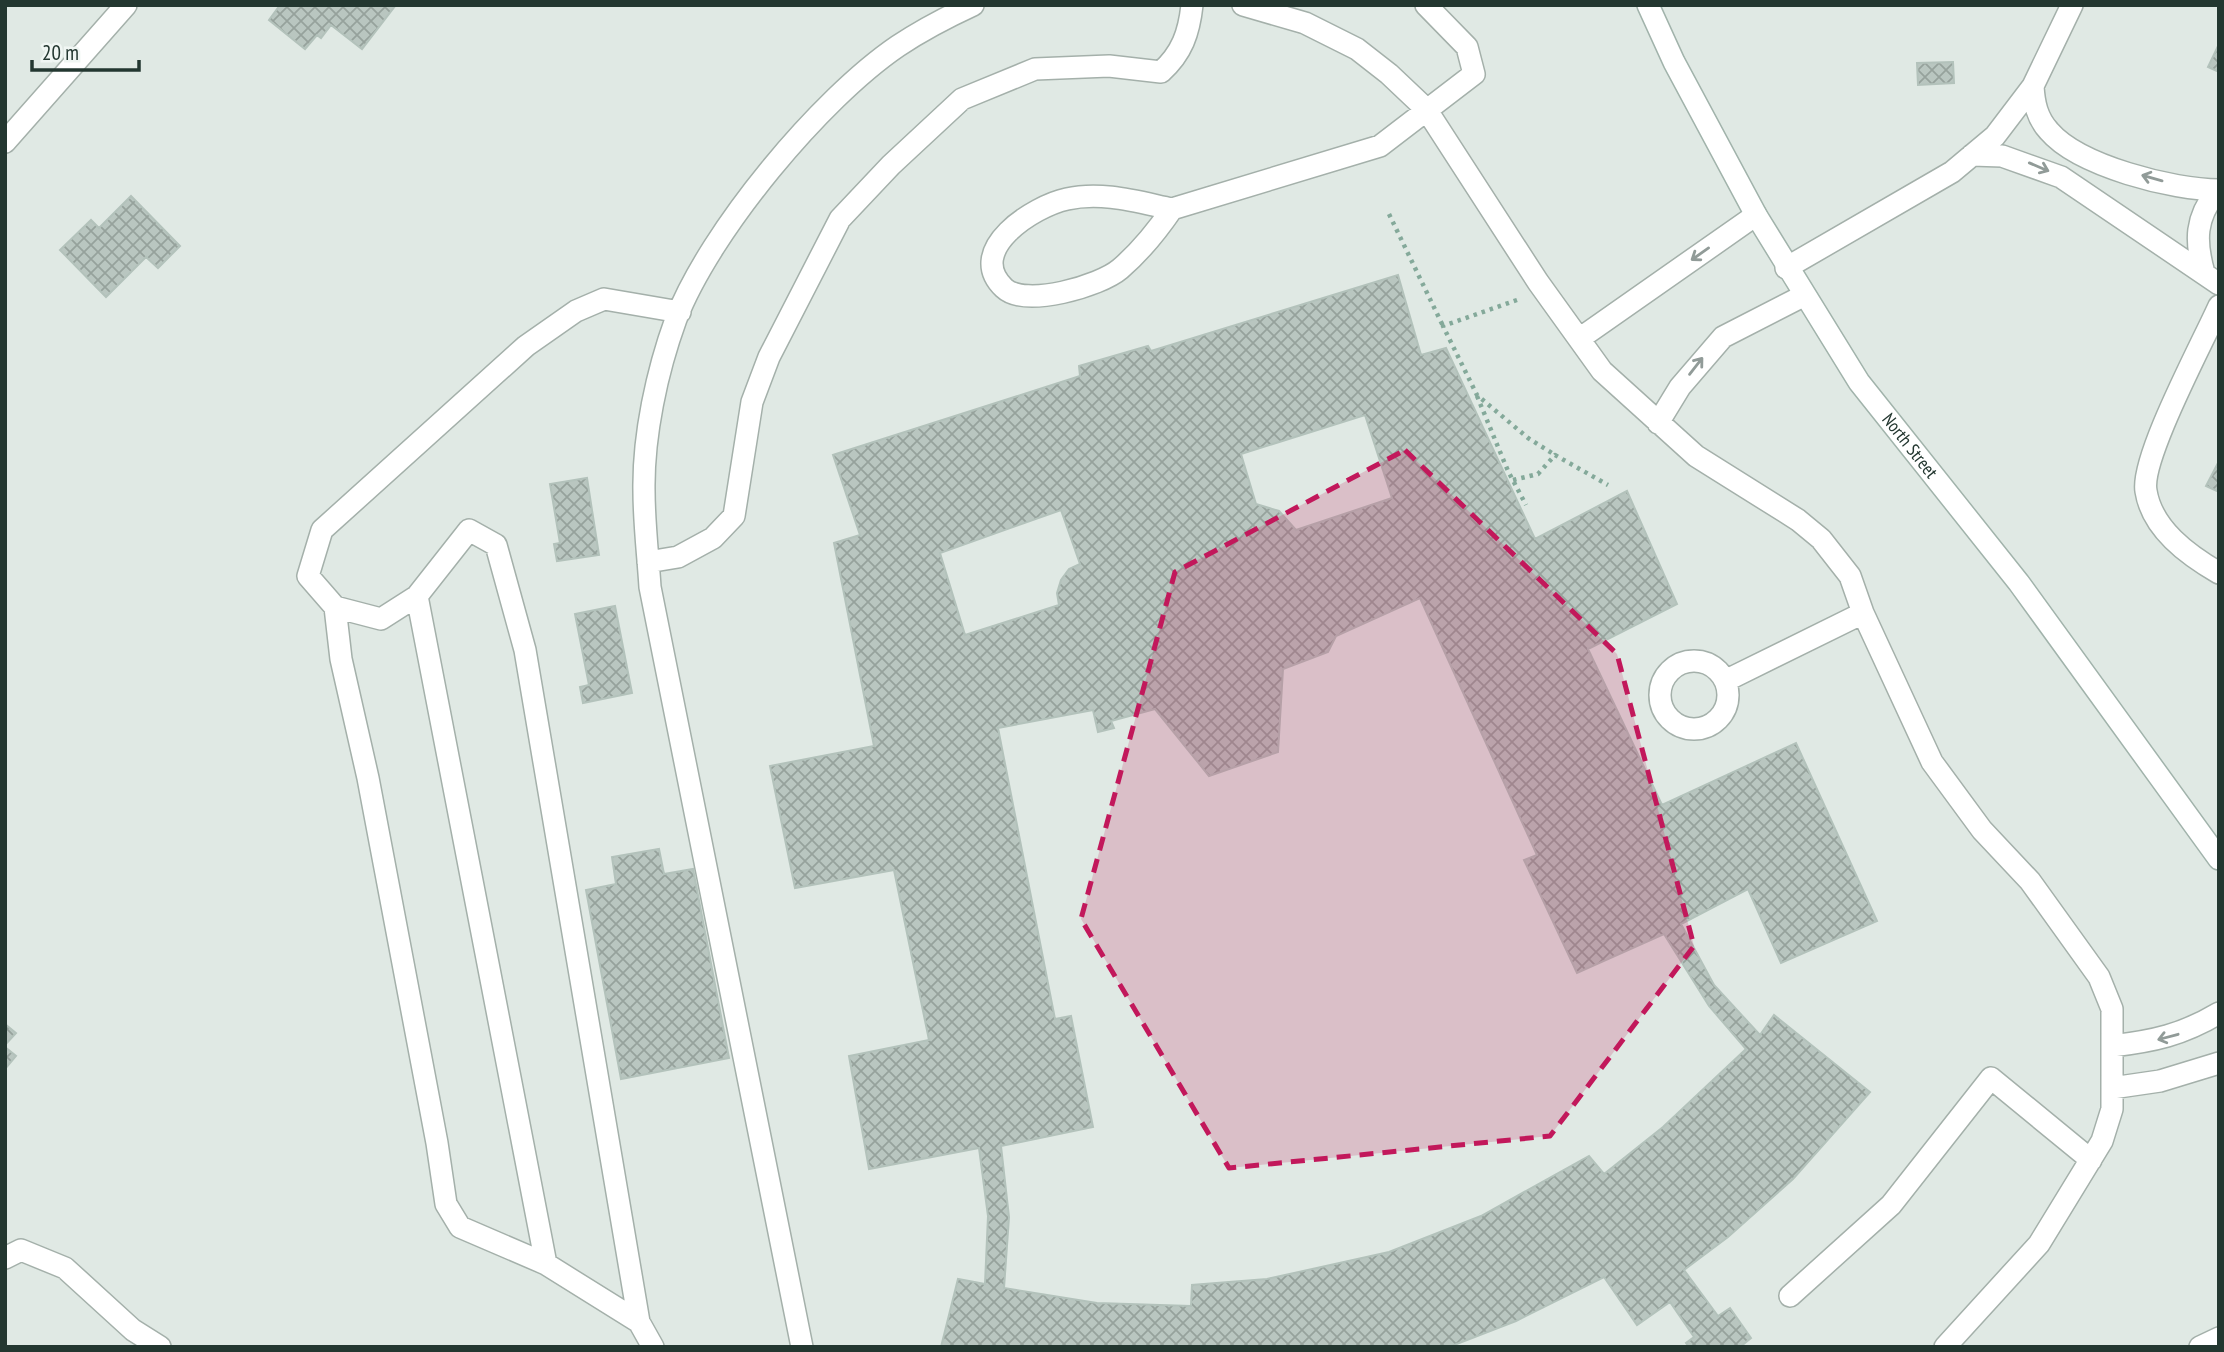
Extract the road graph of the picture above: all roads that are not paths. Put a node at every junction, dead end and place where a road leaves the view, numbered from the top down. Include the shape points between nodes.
1 (126, 5) edge
2 (973, 5) edge
3 (1192, 5) edge
4 (1243, 5) edge
5 (1426, 5) edge
6 (1648, 5) edge
7 (2072, 6) edge
8 (2033, 86) junction
9 (1426, 109) junction
10 (5, 142) edge
11 (1972, 155) junction
12 (2218, 191) edge
13 (1172, 209) junction
14 (1756, 215) junction
15 (1786, 268) junction
16 (2211, 279) edge
17 (1803, 296) junction
18 (2219, 306) edge
19 (680, 312) junction
20 (1579, 339) junction
21 (1658, 423) junction
22 (648, 562) junction
23 (2219, 573) edge
24 (417, 596) junction
25 (335, 607) junction
26 (1863, 613) junction
27 (1725, 681) dead end
28 (2219, 859) edge
29 (2219, 1013) edge
30 (2112, 1046) junction
31 (2219, 1063) edge
32 (2112, 1088) junction
33 (2091, 1160) junction
34 (5, 1258) edge
35 (546, 1264) junction
36 (1790, 1296) dead end
37 (639, 1321) junction
38 (2219, 1338) edge
39 (160, 1347) edge
40 (653, 1347) edge
41 (802, 1347) edge
42 (1945, 1347) edge
43 (2200, 1347) edge

1 - 10 main road
2 - 19 main road via 896,47 811,122 727,228 696,275
3 - 22 main road via 1190,26 1178,56 1161,72 1109,66 1035,69 962,99 891,165 840,219 769,357 752,402 734,516 713,538 678,556
4 - 9 main road via 1305,23 1357,49
5 - 9 main road via 1467,47 1474,74
6 - 14 main road, North Street
7 - 8 main road
8 - 11 main road via 1995,136
12 -> 8 main road via 2159,181 2066,148 2047,129 2035,107
9 - 13 main road via 1380,146
9 - 20 main road
11 - 15 main road via 1952,172
11 -> 16 main road via 2003,156 2061,177
12 - 16 main road via 2199,218 2197,236
13 - 13 main road via 1152,239 1117,272 1066,292 1028,297 1005,290 994,273 995,247 1015,223 1066,199 1109,196
14 - 15 main road, North Street
14 -> 20 main road
15 - 17 main road, North Street
21 -> 17 main road via 1680,387 1723,337
17 - 28 main road, North Street via 1859,382 2027,593
18 - 23 main road via 2152,456 2145,488 2168,535
19 - 22 main road via 651,423 643,489
19 - 25 main road via 604,299 576,311 526,346 322,530 308,576
20 - 21 main road via 1602,371
21 - 26 main road via 1696,456 1821,539 1850,576
22 - 41 main road
24 - 25 main road via 381,619
24 - 35 main road
24 - 37 main road via 469,530 496,545 525,650
25 - 35 main road via 341,659 368,778 446,1205 460,1227
26 - 27 main road
26 - 30 main road via 1932,761 1982,830 2030,881 2099,978 2112,1009
29 -> 30 main road via 2187,1032
30 - 32 main road
31 - 32 main road via 2160,1081
32 - 33 main road via 2112,1109
33 - 36 main road via 1991,1078 1891,1205
33 - 42 main road via 2039,1244
34 - 39 main road via 21,1250 65,1268 133,1330
35 - 37 main road
37 - 40 main road
38 - 43 main road

